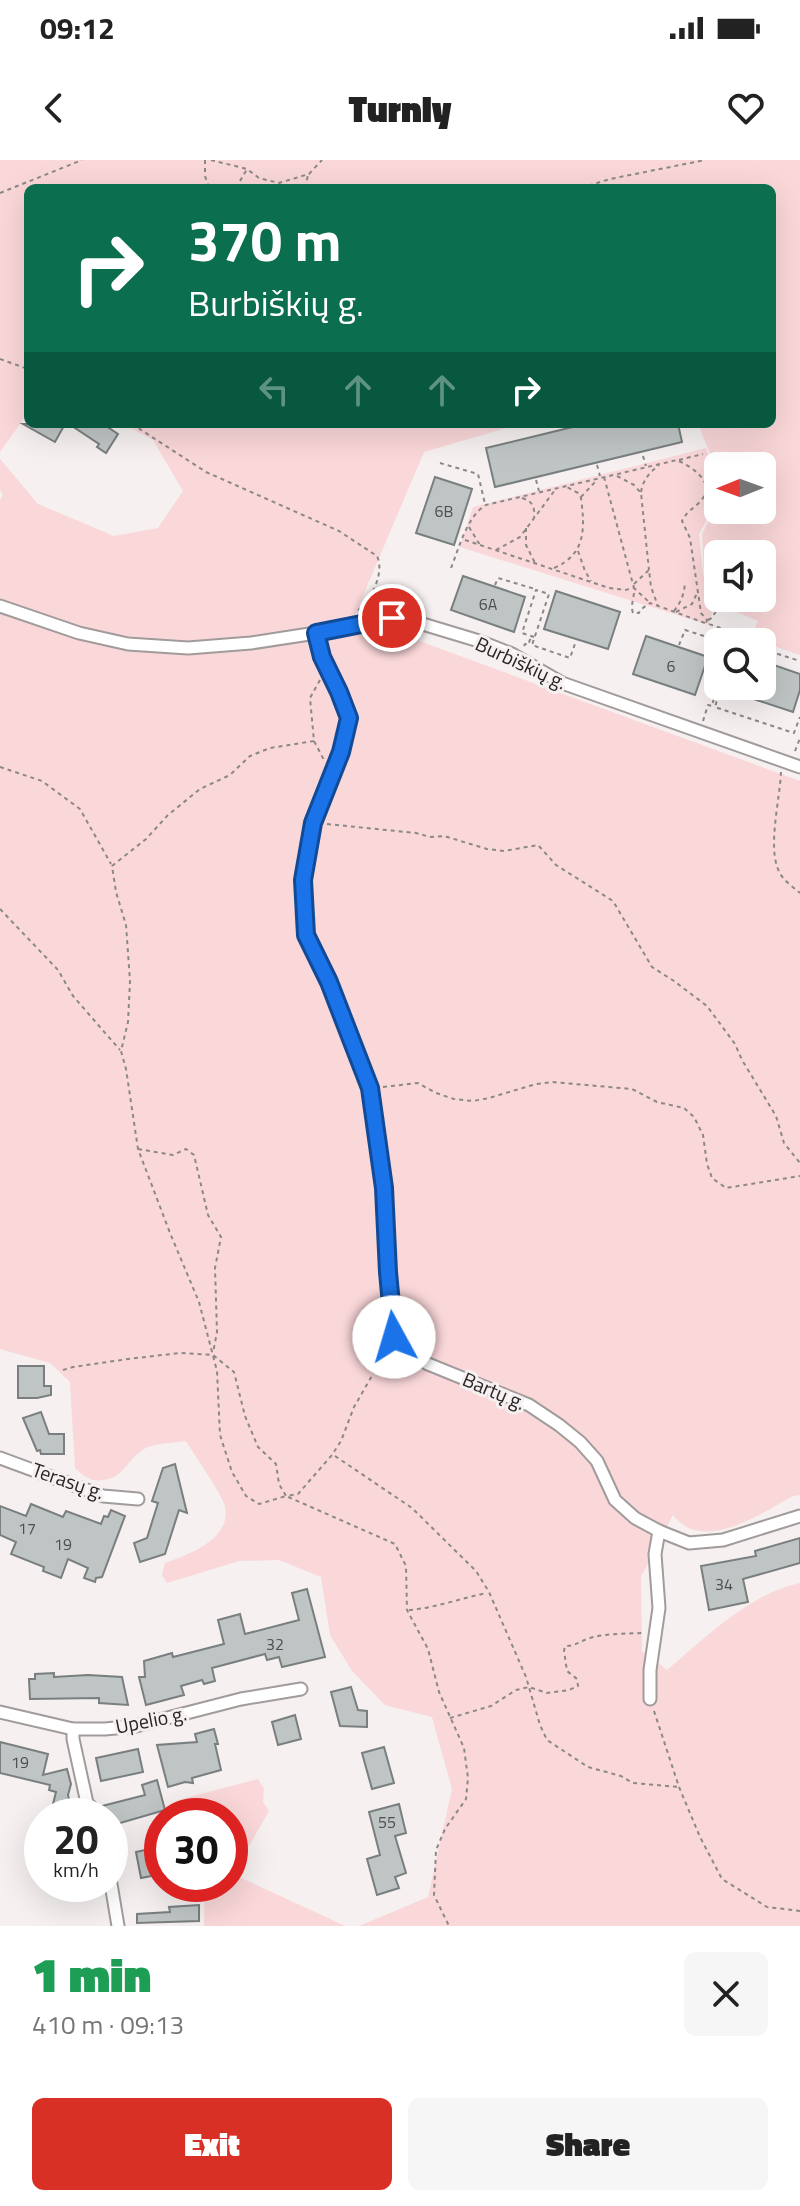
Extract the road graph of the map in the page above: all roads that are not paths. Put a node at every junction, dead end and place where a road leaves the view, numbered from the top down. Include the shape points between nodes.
1 (0, 606) edge
2 (316, 633) junction
3 (791, 764) edge
4 (0, 1458) edge
5 (138, 1499) dead end
6 (800, 1516) edge
7 (659, 1531) junction
8 (301, 1689) dead end
9 (650, 1699) road end
10 (0, 1712) edge
11 (73, 1729) junction
12 (86, 1798) edge
13 (114, 1902) edge
14 (118, 1926) edge

1 - 2 street, Burbiškių g. via 128,644 188,648
2 - 3 street, Burbiškių g. via 406,619 512,654 562,683
2 - 7 street, Bartų g. via 349,718 313,823 303,880 306,935 370,1088 384,1188 394,1337 428,1364 529,1405 559,1425 597,1461 615,1500
4 - 5 street, Terasų g. via 103,1496
6 - 7 street, Bartų g. via 723,1540 689,1543
7 - 9 street via 659,1608
8 - 11 street, Upelio g. via 136,1726
10 - 11 street, Upelio g.
11 - 12 street
13 - 14 street

